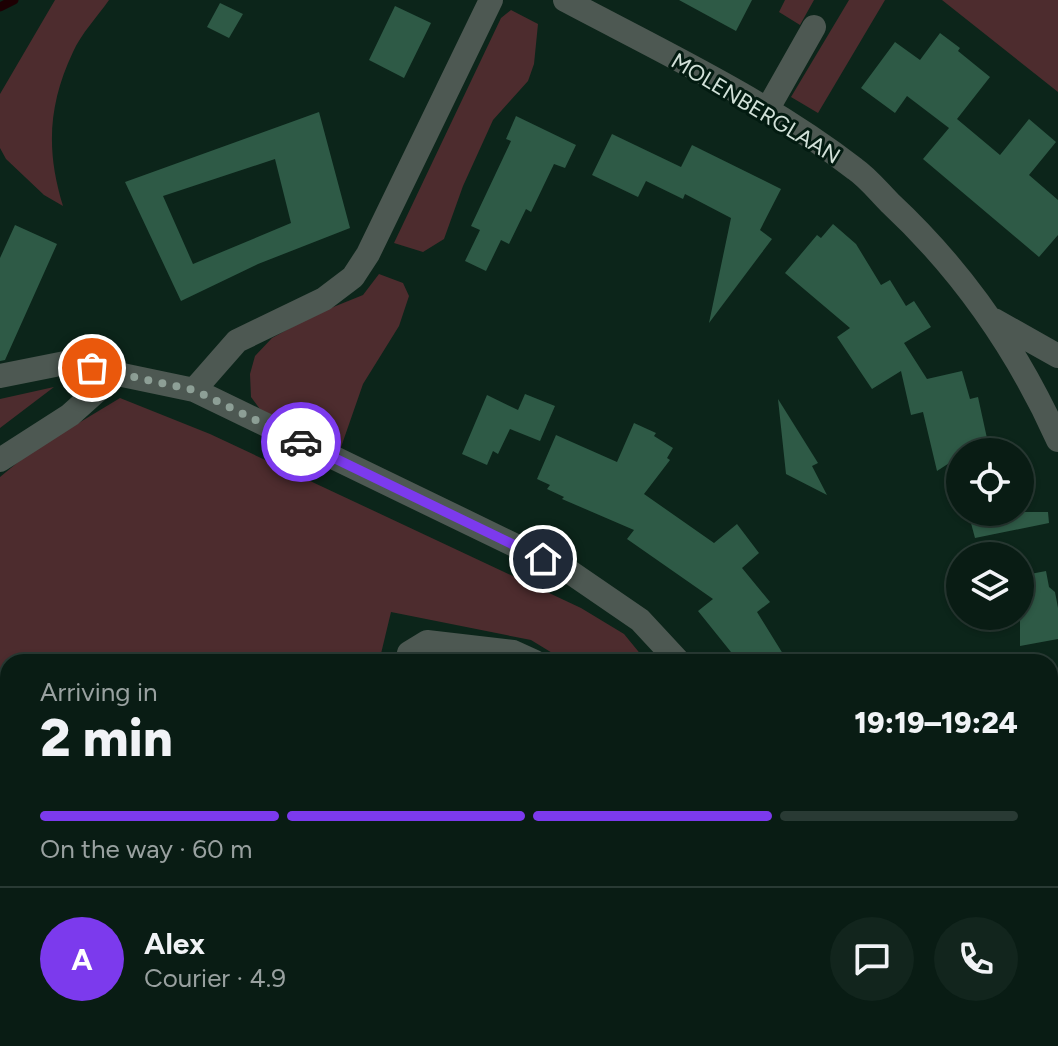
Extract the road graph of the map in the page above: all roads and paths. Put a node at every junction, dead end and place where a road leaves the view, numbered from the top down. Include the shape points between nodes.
1 (491, 0) edge
2 (565, 0) edge
3 (814, 27) dead end
4 (767, 110) junction
5 (991, 318) junction
6 (1058, 356) edge
7 (118, 372) junction
8 (0, 376) edge
9 (194, 390) junction
10 (1058, 440) edge
11 (0, 460) edge
12 (409, 654) edge
13 (517, 654) edge
14 (672, 654) edge

1 - 9 street via 353,277 324,299 237,341
2 - 4 street, MOLENBERGLAAN
3 - 4 street
4 - 5 street, MOLENBERGLAAN via 857,170 931,242
5 - 6 street
5 - 10 street, MOLENBERGLAAN
7 - 8 street via 65,363
7 - 9 street
7 - 11 street via 70,415
9 - 14 street via 570,572 640,620
12 - 13 street via 427,642

